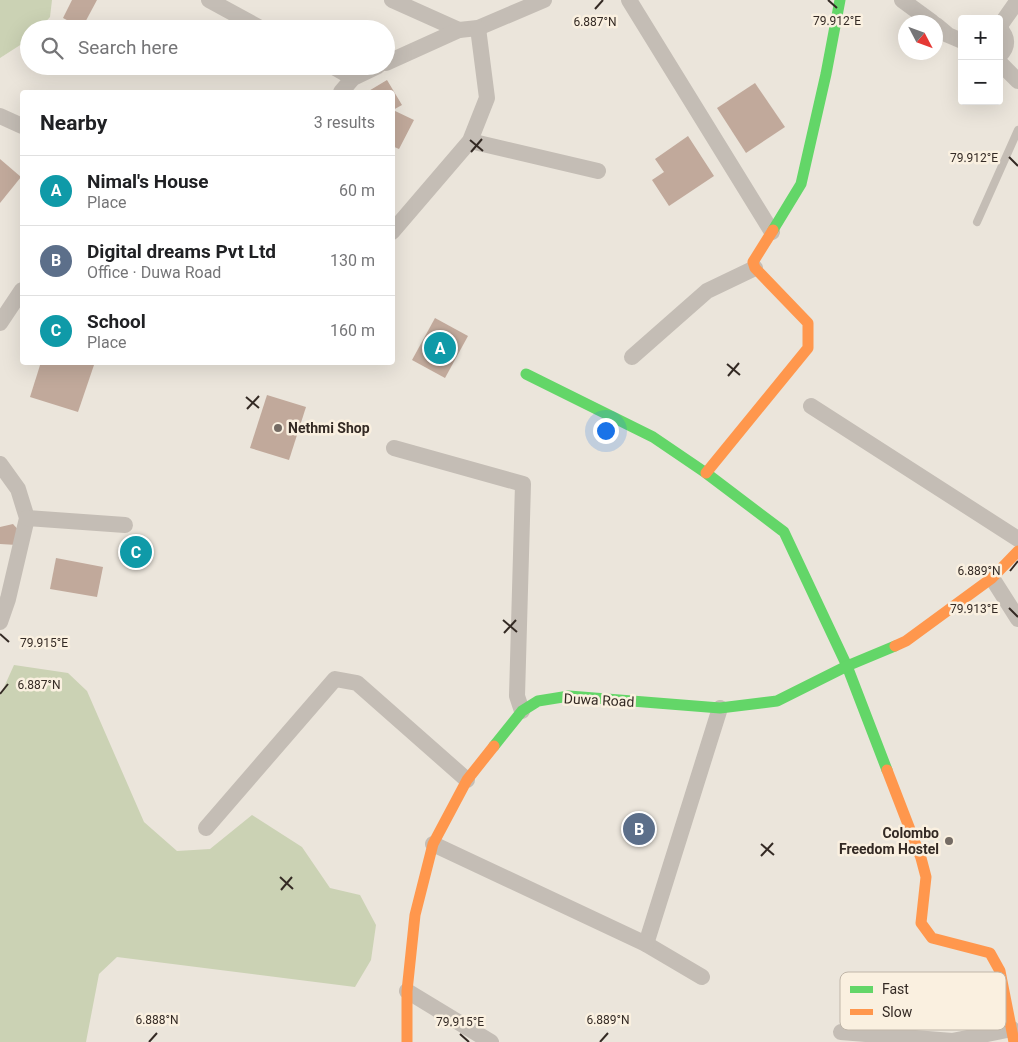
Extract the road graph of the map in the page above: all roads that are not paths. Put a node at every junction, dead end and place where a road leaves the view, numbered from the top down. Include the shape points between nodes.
1 (208, 0) edge
2 (392, 0) edge
3 (544, 0) edge
4 (629, 0) edge
5 (840, 0) edge
6 (902, 0) edge
7 (1018, 0) edge
8 (922, 15) edge
9 (245, 20) edge
10 (1003, 22) edge
11 (478, 28) junction
12 (459, 30) junction
13 (943, 31) edge
14 (1003, 32) edge
15 (958, 39) edge
16 (1003, 51) edge
17 (395, 59) edge
18 (1003, 66) edge
19 (348, 75) edge
20 (359, 75) edge
21 (353, 78) junction
22 (1018, 81) edge
23 (342, 90) edge
24 (0, 116) edge
25 (20, 125) edge
26 (1018, 130) edge
27 (470, 141) junction
28 (598, 171) dead end
29 (977, 222) dead end
30 (395, 228) edge
31 (772, 232) junction
32 (755, 268) junction
33 (20, 293) edge
34 (0, 323) edge
35 (632, 357) dead end
36 (526, 374) dead end
37 (811, 406) dead end
38 (394, 448) dead end
39 (0, 464) edge
40 (706, 473) junction
41 (27, 518) junction
42 (125, 525) dead end
43 (1018, 539) edge
44 (1018, 551) edge
45 (992, 578) junction
46 (4, 598) edge
47 (1018, 619) edge
48 (0, 622) edge
49 (847, 666) junction
50 (720, 708) junction
51 (522, 711) junction
52 (467, 780) junction
53 (206, 828) dead end
54 (433, 844) junction
55 (646, 944) junction
56 (1000, 972) edge
57 (702, 977) dead end
58 (407, 991) junction
59 (1006, 1001) edge
60 (841, 1032) dead end
61 (1013, 1036) edge
62 (407, 1042) edge
63 (491, 1042) edge

1 - 9 street
2 - 12 street
3 - 11 street
4 - 31 street
5 - 31 street via 802,184
6 - 8 street
7 - 10 street
11 - 12 street
11 - 27 street via 487,98
12 - 17 street
13 - 15 street
14 - 16 street via 1007,40
18 - 22 street
19 - 21 street
20 - 21 street
21 - 23 street
24 - 25 street
26 - 29 lane
27 - 28 street
27 - 30 street
31 - 32 street via 753,262
32 - 35 street via 707,291
32 - 40 street via 808,324 808,348
33 - 34 street
36 - 40 street via 653,437
37 - 43 street
38 - 51 street via 523,484 517,696
39 - 41 street via 18,489
40 - 49 street via 784,532
41 - 42 street
41 - 46 street
44 - 45 street, Duwa Road
45 - 47 street
45 - 49 street, Duwa Road via 906,641
46 - 48 street
49 - 50 street, Duwa Road via 777,701
49 - 56 street via 921,858 926,877 921,923 932,938 990,952
50 - 51 street, Duwa Road via 569,696 538,700
50 - 55 street
51 - 52 street, Duwa Road
52 - 53 street via 357,683 335,679
52 - 54 street, Duwa Road
54 - 55 street
54 - 58 street, Duwa Road via 415,915
55 - 57 street
58 - 62 street, Duwa Road
58 - 63 street
59 - 61 street
60 - 61 street via 952,1041

